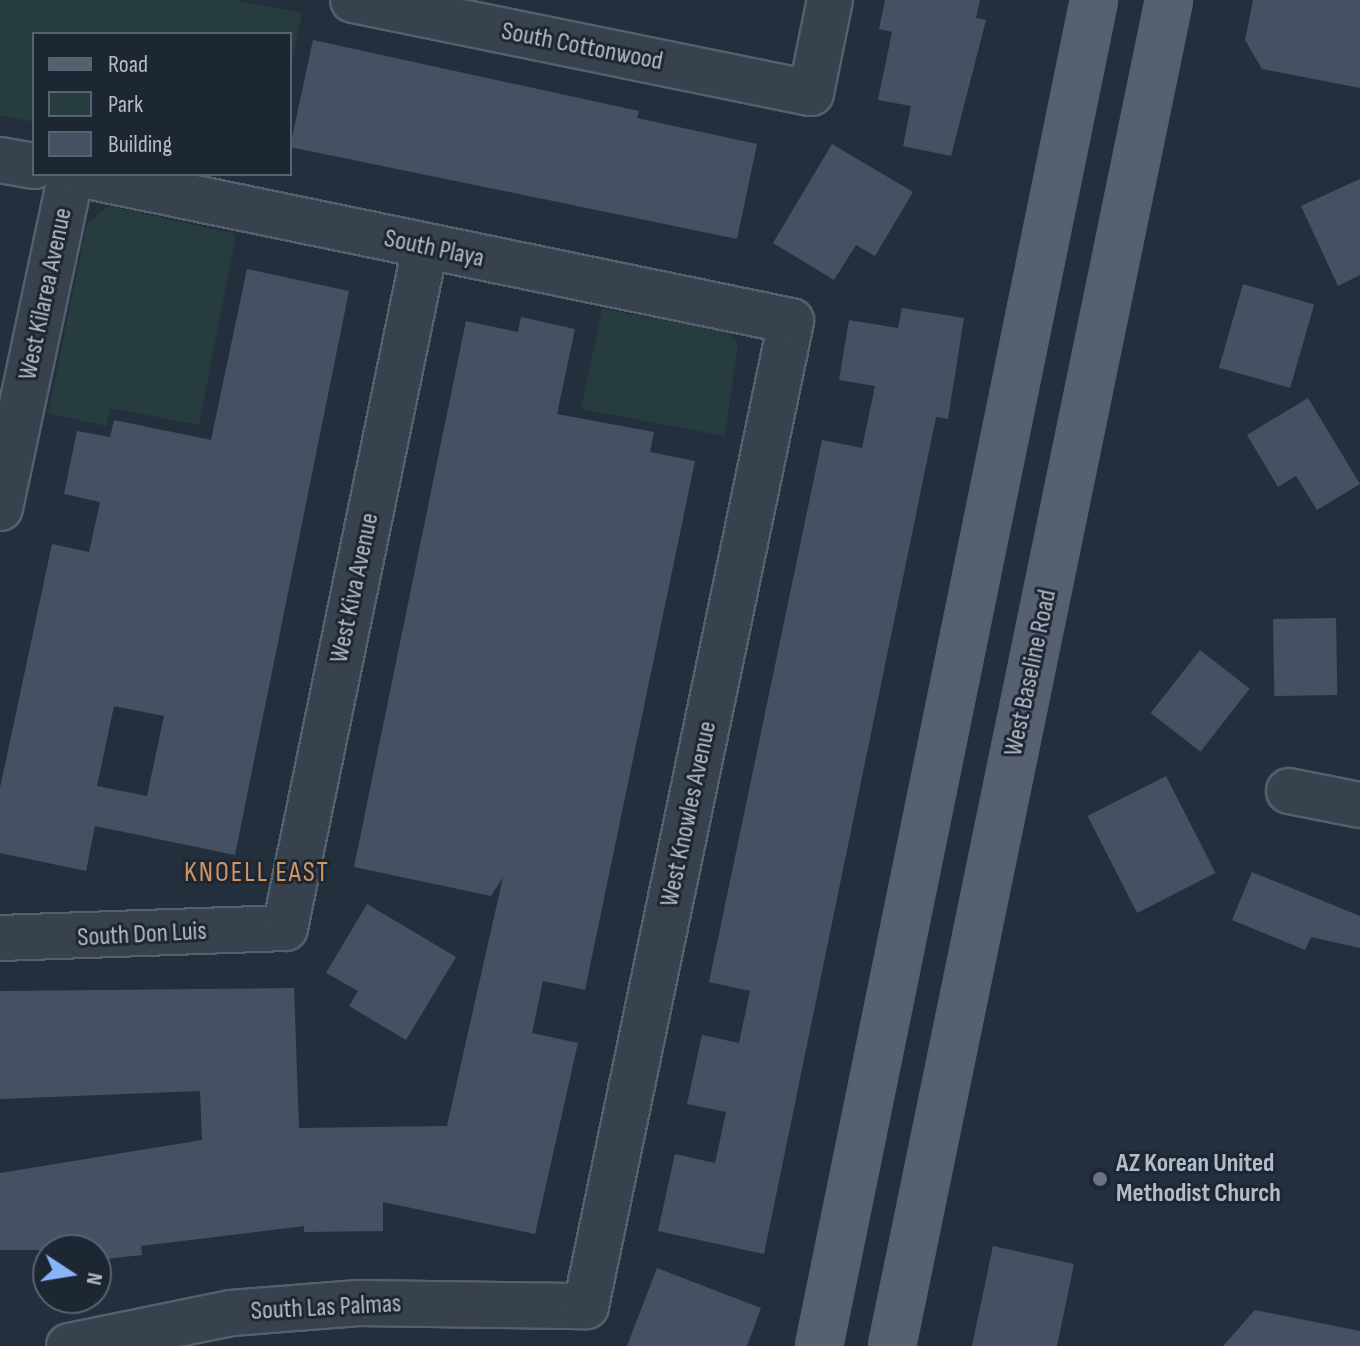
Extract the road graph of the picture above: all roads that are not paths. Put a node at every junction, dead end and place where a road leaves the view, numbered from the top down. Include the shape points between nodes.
1 (353, 0) edge
2 (830, 0) edge
3 (1094, 0) edge
4 (1169, 0) edge
5 (422, 7) edge
6 (0, 160) edge
7 (32, 166) edge
8 (71, 176) edge
9 (87, 176) edge
10 (425, 248) junction
11 (791, 321) joint
12 (0, 508) edge
13 (1289, 791) dead end
14 (1360, 805) edge
15 (285, 928) joint
16 (0, 938) edge
17 (586, 1306) joint
18 (69, 1346) edge
19 (819, 1346) edge
20 (892, 1346) edge

1 - 5 street, South Cottonwood
2 - 5 street, South Cottonwood via 811,93
3 - 19 main road
4 - 20 main road, West Baseline Road
6 - 7 street
8 - 12 street, West Kilarea Avenue
9 - 10 street, South Playa
10 - 11 street, South Playa
10 - 15 street, West Kiva Avenue
11 - 17 street, West Knowles Avenue
13 - 14 street
15 - 16 street, South Don Luis
17 - 18 street, South Las Palmas via 359,1303 231,1313

